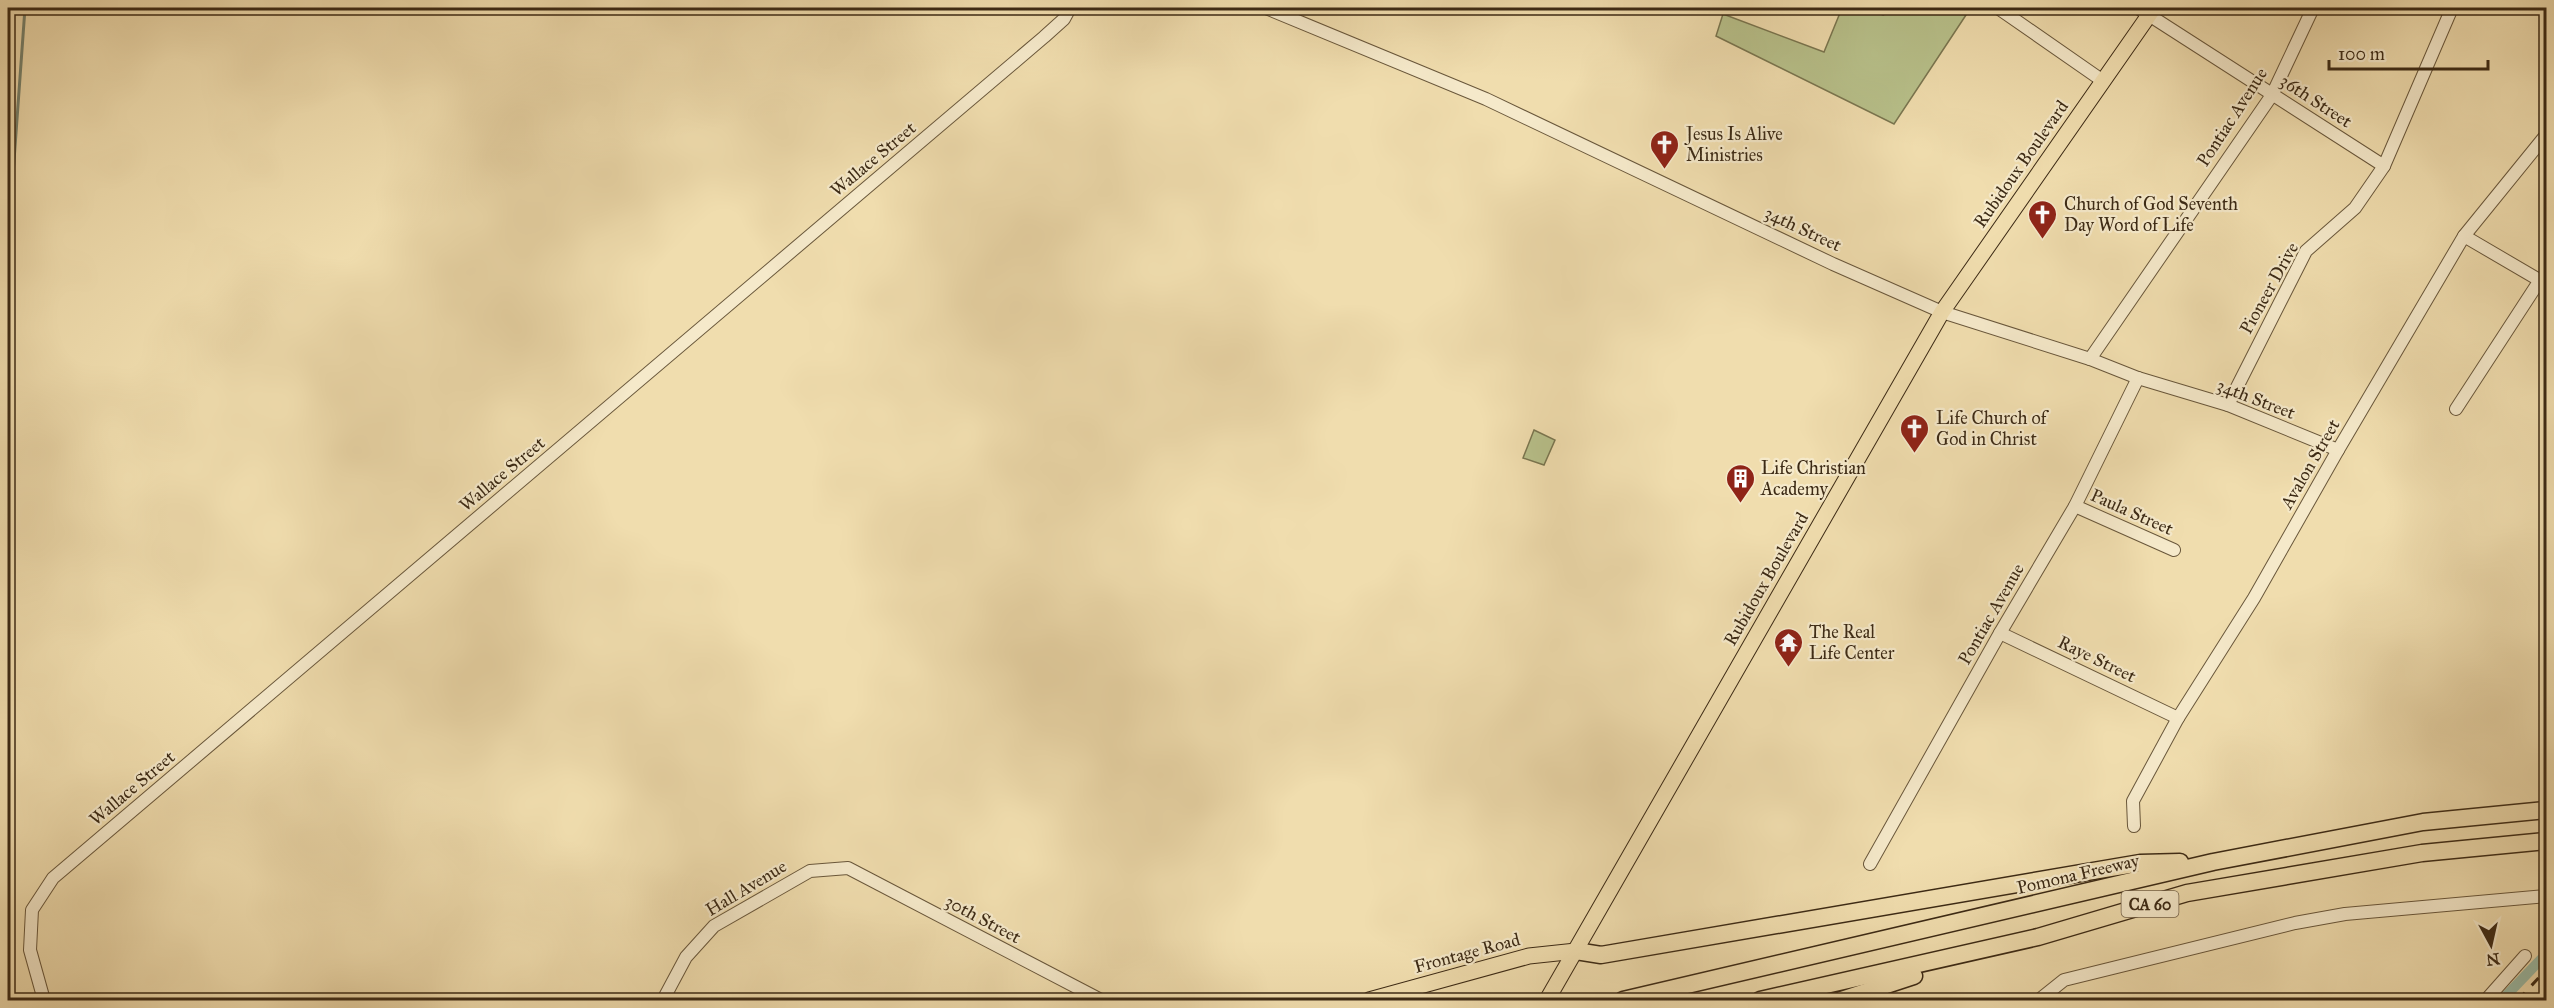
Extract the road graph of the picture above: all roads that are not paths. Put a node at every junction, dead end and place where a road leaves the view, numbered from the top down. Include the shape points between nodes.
1 (1070, 8) edge
2 (1266, 8) edge
3 (1998, 8) edge
4 (2313, 8) edge
5 (2452, 8) edge
6 (2148, 10) edge
7 (2103, 81) junction
8 (2272, 95) junction
9 (2547, 135) edge
10 (2384, 165) junction
11 (2464, 236) junction
12 (2543, 282) edge
13 (1942, 312) junction
14 (2090, 359) junction
15 (2138, 378) junction
16 (2228, 405) junction
17 (2456, 409) dead end
18 (2338, 450) junction
19 (2075, 506) junction
20 (2174, 550) dead end
21 (2000, 633) junction
22 (2178, 718) junction
23 (2547, 810) edge
24 (2134, 826) dead end
25 (2547, 841) edge
26 (2213, 862) junction
27 (1870, 864) dead end
28 (848, 868) joint
29 (2547, 896) edge
30 (2038, 937) junction
31 (1576, 951) junction
32 (2525, 956) dead end
33 (44, 1000) edge
34 (663, 1000) edge
35 (1101, 1000) edge
36 (1369, 1000) edge
37 (1547, 1000) edge
38 (1623, 1000) edge
39 (1760, 1000) edge
40 (1841, 1000) edge
41 (2039, 1000) edge
42 (2486, 1000) edge

1 - 33 street, Wallace Street via 1044,37 53,878 32,910 30,950
2 - 13 street, 34th Street via 1486,99
3 - 7 street
4 - 8 street, Pontiac Avenue
5 - 10 street, Pioneer Drive
6 - 7 main road, Rubidoux Boulevard
6 - 8 street, 36th Street
7 - 13 main road, Rubidoux Boulevard
8 - 10 street, 36th Street
8 - 14 street, Pontiac Avenue
9 - 11 street, Avalon Street
10 - 16 street, Pioneer Drive via 2355,207 2306,251
11 - 12 street
11 - 18 street, Avalon Street
12 - 17 street
13 - 14 street, 34th Street
13 - 31 main road, Rubidoux Boulevard
14 - 15 street, 34th Street
15 - 16 street, 34th Street
15 - 19 street, Pontiac Avenue
16 - 18 street, 34th Street
18 - 22 street, Avalon Street via 2254,598
19 - 20 street, Paula Street
19 - 21 street, Pontiac Avenue
21 - 22 street, Raye Street
21 - 27 street, Pontiac Avenue
22 - 24 street, Avalon Street via 2133,801
23 - 26 highway, Pomona Freeway / CA 60 via 2423,822
25 - 30 highway, CA 60 via 2422,853 2187,893
26 - 31 highway via 2140,863 1598,955
26 - 38 highway, Pomona Freeway / CA 60
28 - 34 street, Hall Avenue via 810,871 714,926 686,957
28 - 35 street, 30th Street
29 - 41 street via 2295,922 2064,980
30 - 39 highway, CA 60
30 - 40 highway
31 - 36 main road, Frontage Road via 1529,956
31 - 37 main road, Rubidoux Boulevard
32 - 42 street

